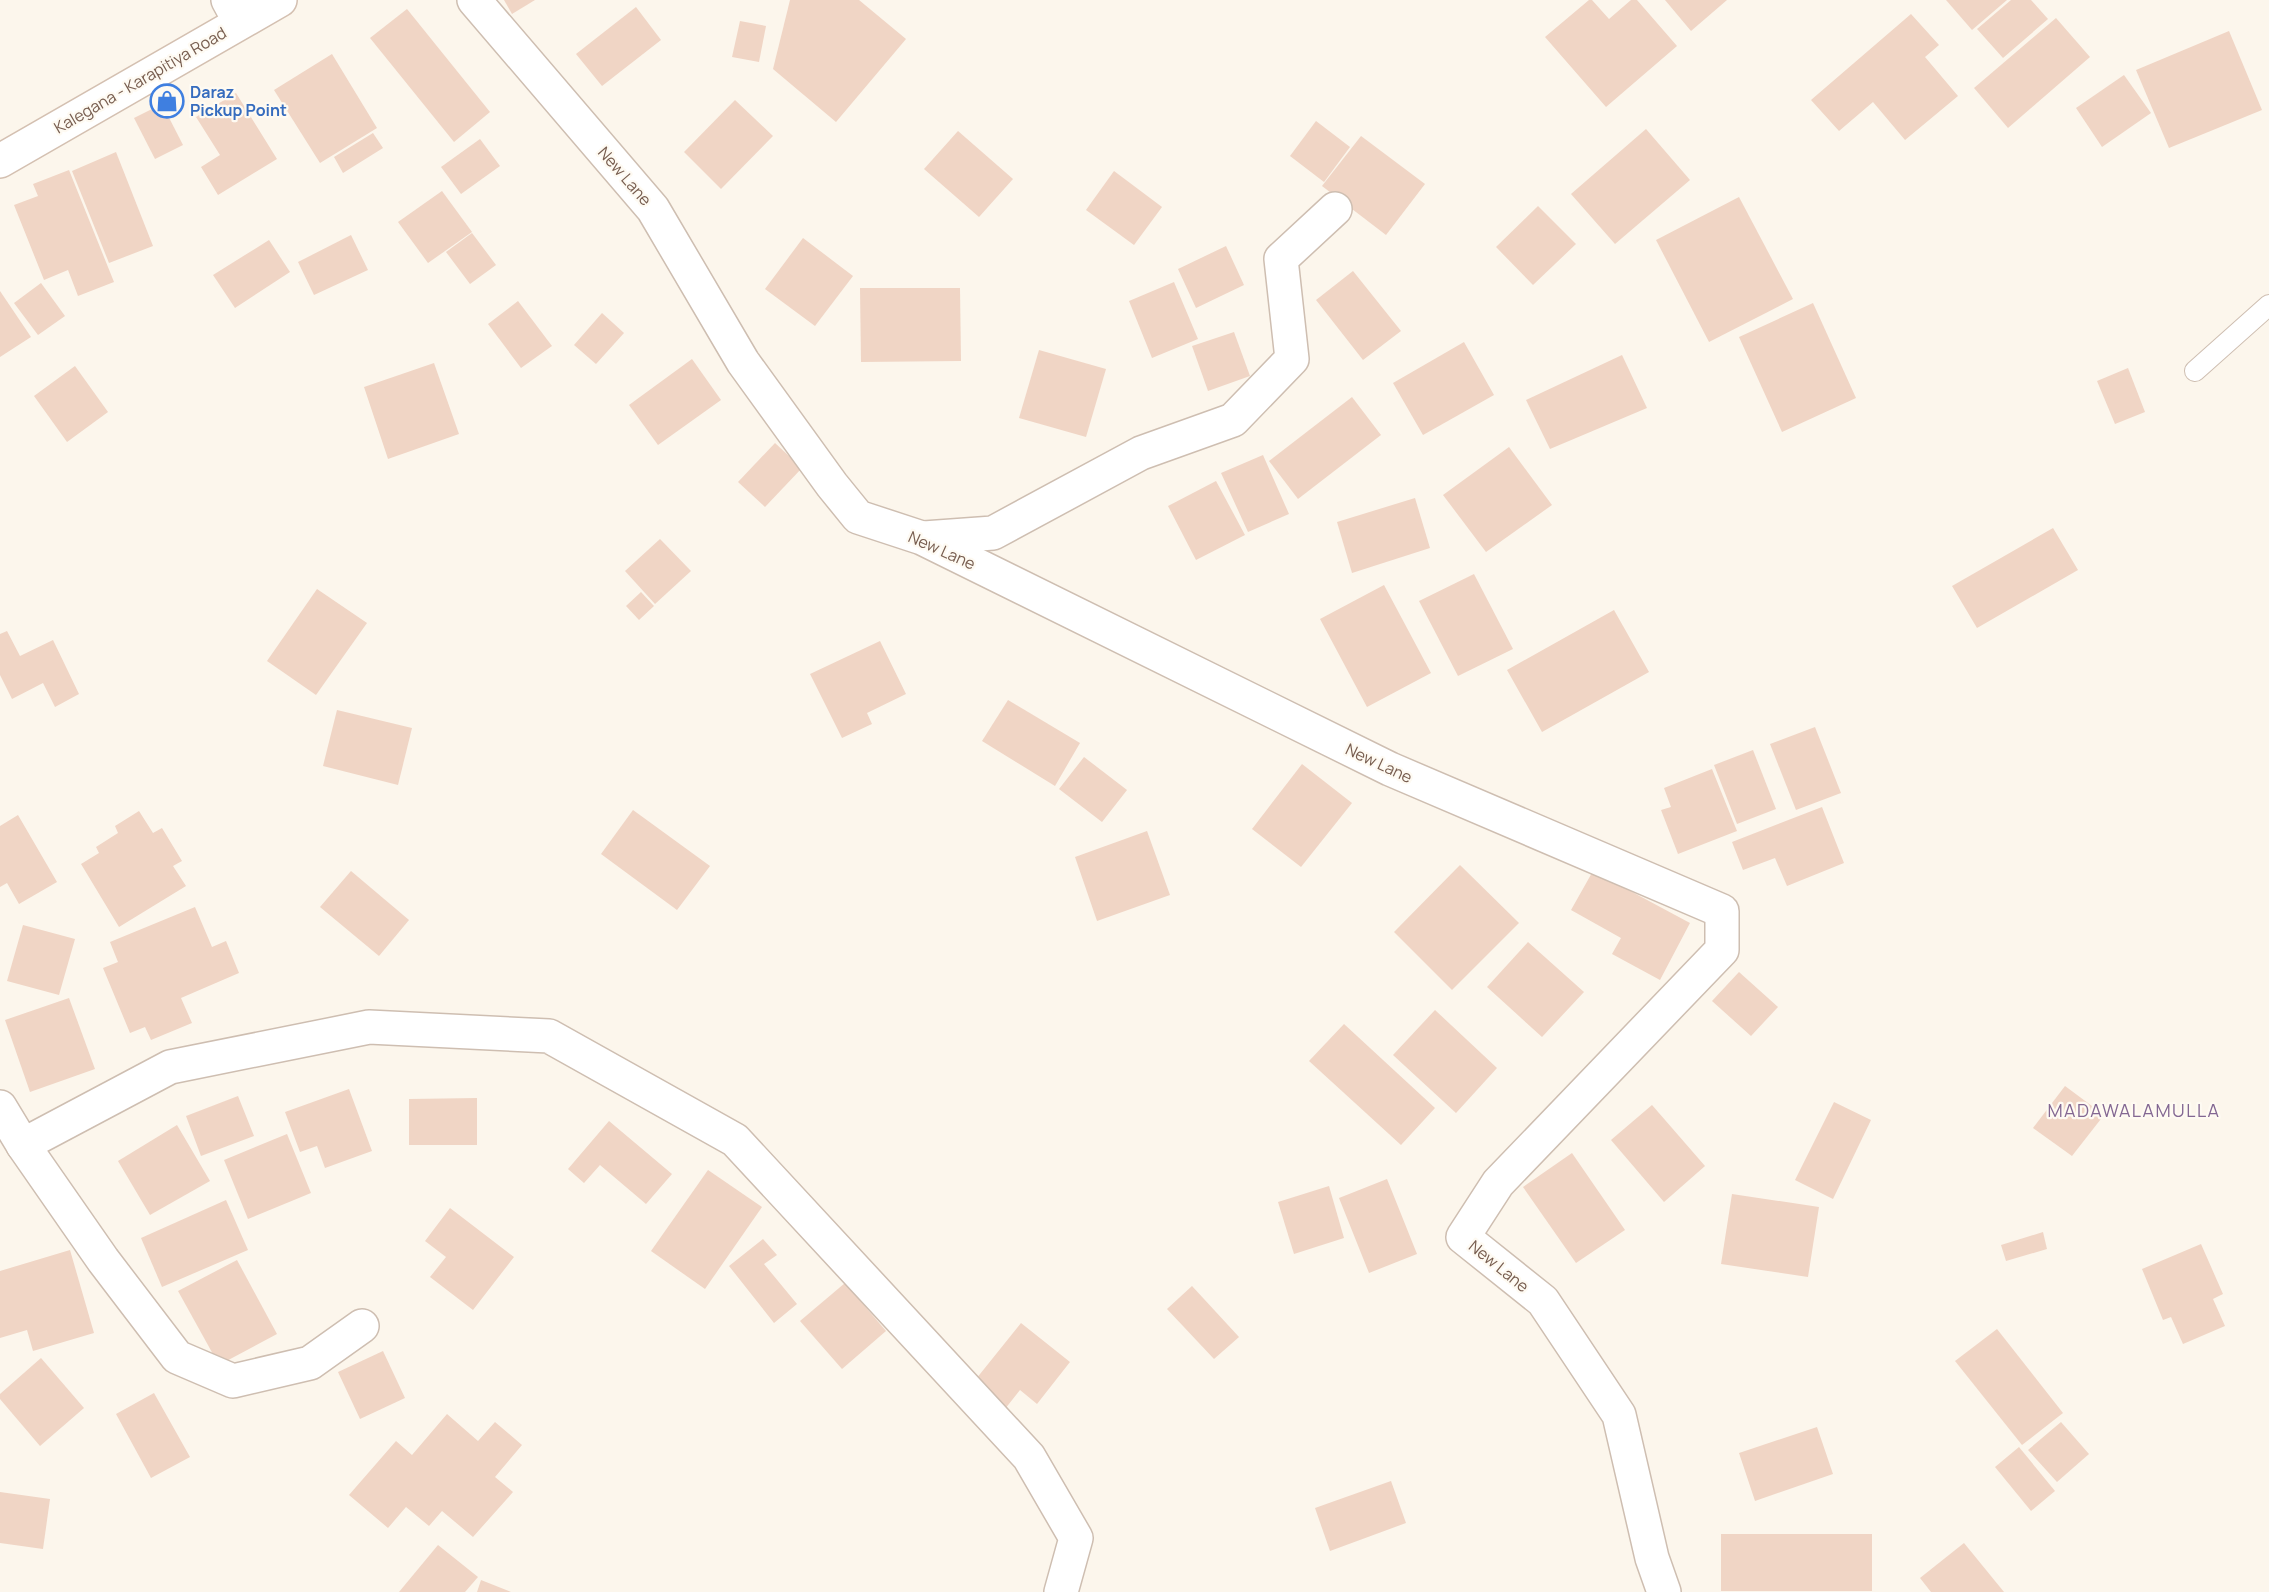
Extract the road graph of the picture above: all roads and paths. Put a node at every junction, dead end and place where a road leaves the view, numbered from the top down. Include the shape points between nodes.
1 (280, 0) edge
2 (474, 0) edge
3 (234, 11) edge
4 (0, 161) edge
5 (1335, 209) dead end
6 (2269, 305) edge
7 (2195, 371) dead end
8 (922, 538) junction
9 (0, 1107) edge
10 (23, 1145) junction
11 (363, 1326) dead end
12 (1061, 1592) edge
13 (1664, 1592) edge

1 - 3 street, Kalegana - Karapitiya Road
2 - 8 street, New Lane via 653,209 743,362 858,517
3 - 4 street, Kalegana - Karapitiya Road
5 - 8 street via 1281,259 1292,359 1233,420 1140,453 993,533
6 - 7 lane
8 - 13 street, New Lane via 1390,769 1722,911 1722,950 1498,1183 1463,1237 1543,1300 1620,1415 1652,1558
9 - 10 street
10 - 11 street via 177,1357 233,1381 310,1363
10 - 12 street via 170,1067 369,1027 549,1036 735,1140 1029,1456 1076,1538

